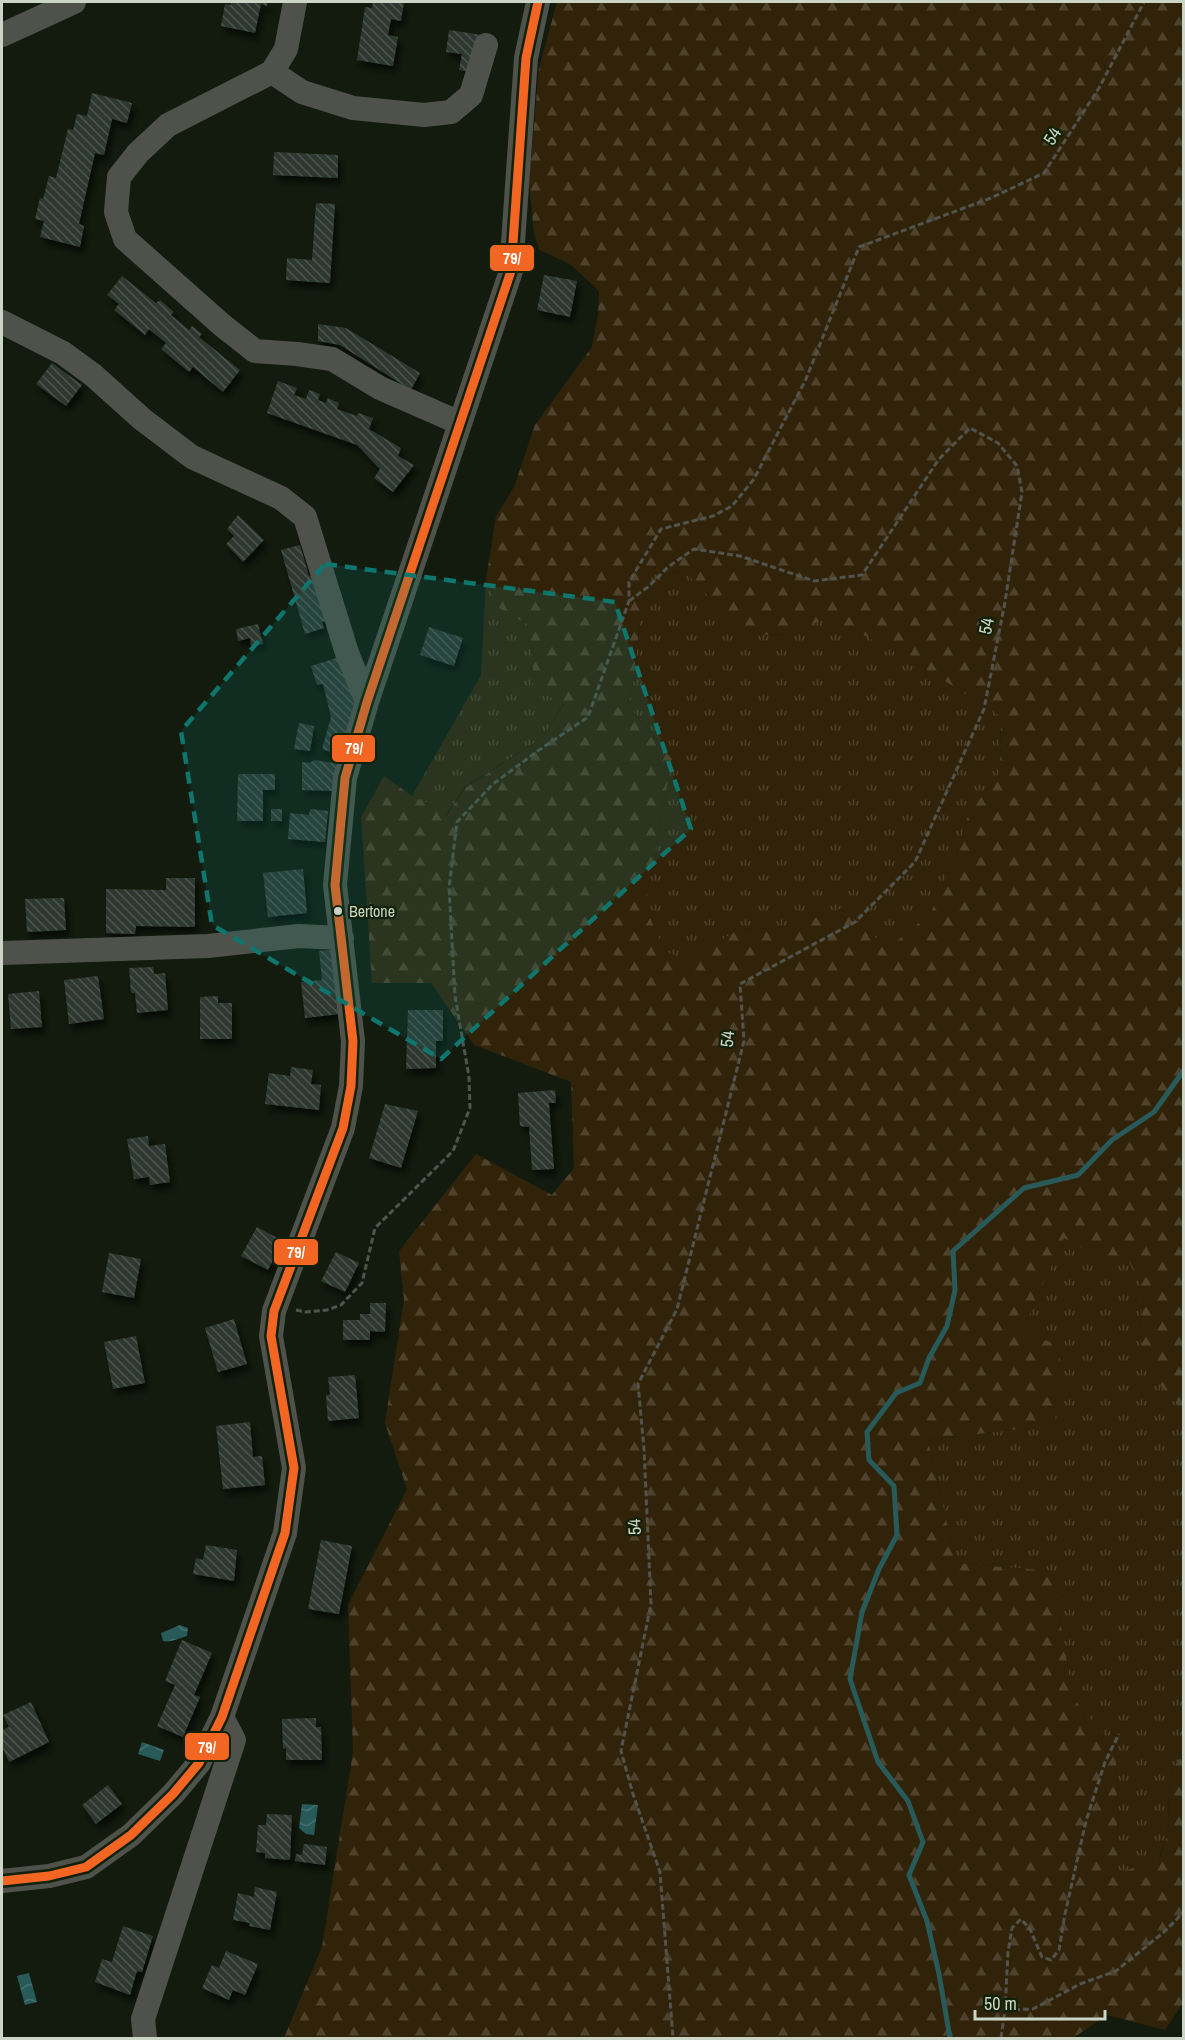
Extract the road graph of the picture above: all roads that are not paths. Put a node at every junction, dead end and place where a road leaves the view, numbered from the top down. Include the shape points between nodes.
1 (74, 2) edge
2 (295, 2) edge
3 (538, 2) edge
4 (2, 35) edge
5 (486, 45) dead end
6 (273, 72) junction
7 (2, 322) edge
8 (460, 423) junction
9 (367, 702) junction
10 (342, 938) junction
11 (2, 953) edge
12 (222, 1717) junction
13 (2, 1881) edge
14 (146, 2038) edge

1 - 4 street
2 - 6 street via 286,49
3 - 8 street via 526,58 511,271
5 - 6 street via 471,95 452,112 424,115 354,108 302,92
6 - 8 street via 168,125 138,153 119,177 116,212 125,239 255,351 332,359 380,388
7 - 9 street via 63,353 192,457 281,498 305,517 347,653
8 - 9 street
9 - 10 street via 345,778 335,885
10 - 11 street via 299,936 208,946
10 - 12 street via 353,1041 351,1086 343,1128 276,1305 271,1336 294,1468 285,1533
12 - 13 street via 199,1763 130,1835 86,1867
12 - 14 street via 234,1740 143,2019

